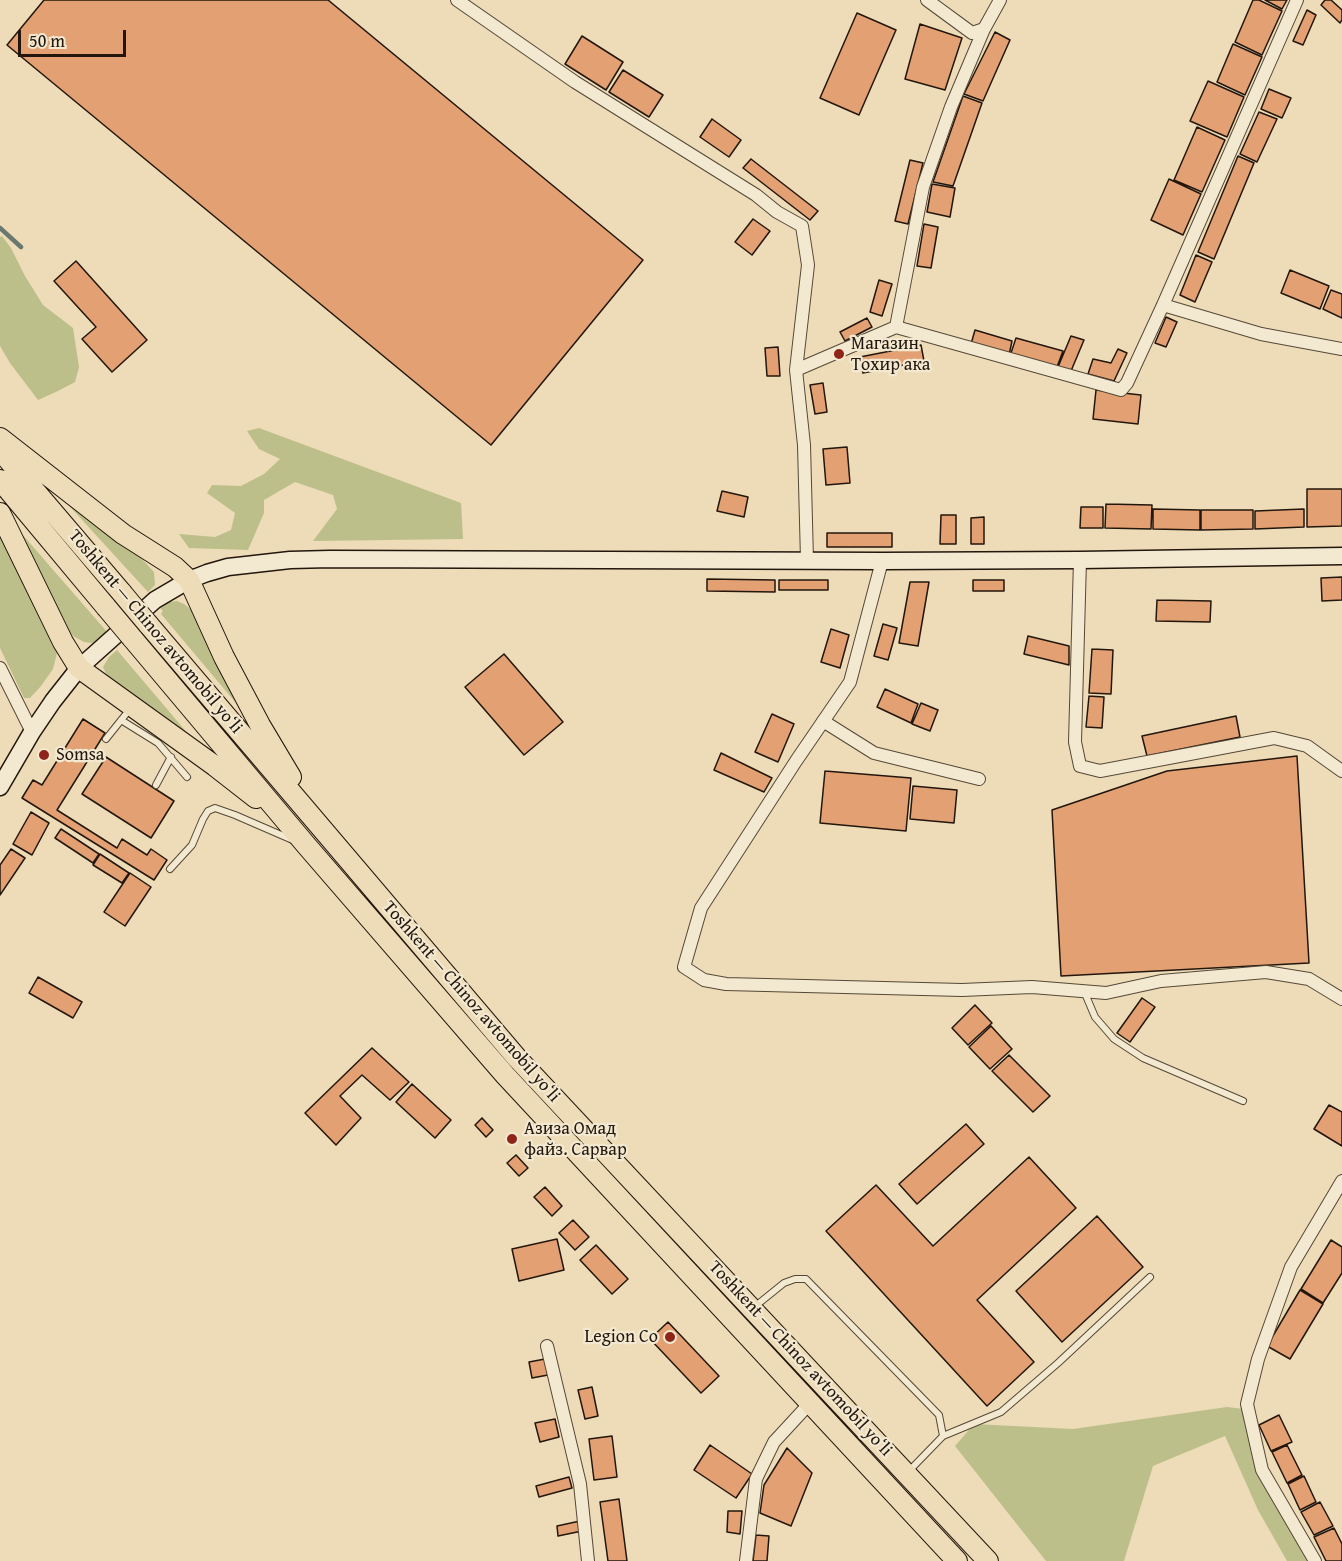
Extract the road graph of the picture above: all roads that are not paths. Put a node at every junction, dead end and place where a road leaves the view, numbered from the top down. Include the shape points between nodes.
1 (457, 0) edge
2 (927, 0) edge
3 (1000, 0) edge
4 (1297, 0) edge
5 (984, 29) junction
6 (1163, 305) junction
7 (896, 327) junction
8 (1342, 349) edge
9 (796, 370) junction
10 (0, 438) edge
11 (0, 450) edge
12 (0, 480) edge
13 (0, 513) edge
14 (1342, 556) edge
15 (807, 560) junction
16 (1080, 560) junction
17 (882, 561) junction
18 (182, 574) junction
19 (0, 668) edge
20 (79, 668) junction
21 (126, 713) junction
22 (823, 721) junction
23 (32, 732) junction
24 (163, 737) junction
25 (106, 739) dead end
26 (171, 757) junction
27 (1342, 771) edge
28 (187, 777) dead end
29 (979, 779) dead end
30 (156, 785) dead end
31 (0, 787) edge
32 (321, 828) junction
33 (306, 845) junction
34 (170, 869) dead end
35 (1084, 991) junction
36 (1342, 999) edge
37 (1243, 1101) dead end
38 (1342, 1181) edge
39 (1150, 1277) dead end
40 (753, 1309) junction
41 (547, 1346) dead end
42 (810, 1403) junction
43 (943, 1436) junction
44 (906, 1473) junction
45 (588, 1561) edge
46 (746, 1561) edge
47 (957, 1561) edge
48 (988, 1561) edge
49 (1315, 1561) edge

1 - 9 street via 575,82 802,226 808,265
2 - 5 street via 972,33
3 - 5 street
4 - 6 street
5 - 7 street via 923,187
6 - 7 street via 1121,390
6 - 8 street via 1262,334
7 - 9 street
9 - 15 street via 804,445
10 - 18 highway via 123,534
11 - 32 highway, Toshkent — Chinoz avtomobil yoʻli, bridge
12 - 33 highway, Toshkent — Chinoz avtomobil yoʻli, bridge
13 - 20 highway
14 - 16 main road
15 - 17 main road
15 - 18 main road via 350,558 290,560
16 - 17 main road
16 - 27 street via 1076,742 1080,766 1100,771 1274,738 1307,746
17 - 22 street via 850,682
18 - 20 main road
18 - 32 highway via 250,707
19 - 23 street
20 - 21 highway
20 - 23 main road
21 - 24 highway
21 - 25 lane
22 - 29 street via 874,753
22 - 35 street via 701,908 684,968 704,980 726,984
23 - 31 main road
24 - 26 lane
24 - 33 highway via 215,766
26 - 28 lane
26 - 30 lane
32 - 40 highway, Toshkent — Chinoz avtomobil yoʻli via 517,1058
33 - 34 lane via 215,808 208,811 192,845
33 - 42 highway, Toshkent — Chinoz avtomobil yoʻli via 506,1075
35 - 36 street via 1106,993 1161,981 1266,972 1308,979
35 - 37 lane via 1095,1017 1114,1039 1143,1058
38 - 49 street via 1291,1267 1258,1359 1247,1404 1262,1470
39 - 43 lane via 1001,1412
40 - 43 lane via 784,1283 806,1279 939,1415
40 - 44 highway, Toshkent — Chinoz avtomobil yoʻli
41 - 45 street via 580,1484
42 - 46 street via 774,1442 756,1479
42 - 47 highway, Toshkent — Chinoz avtomobil yoʻli
43 - 44 lane
44 - 48 highway, Toshkent — Chinoz avtomobil yoʻli

